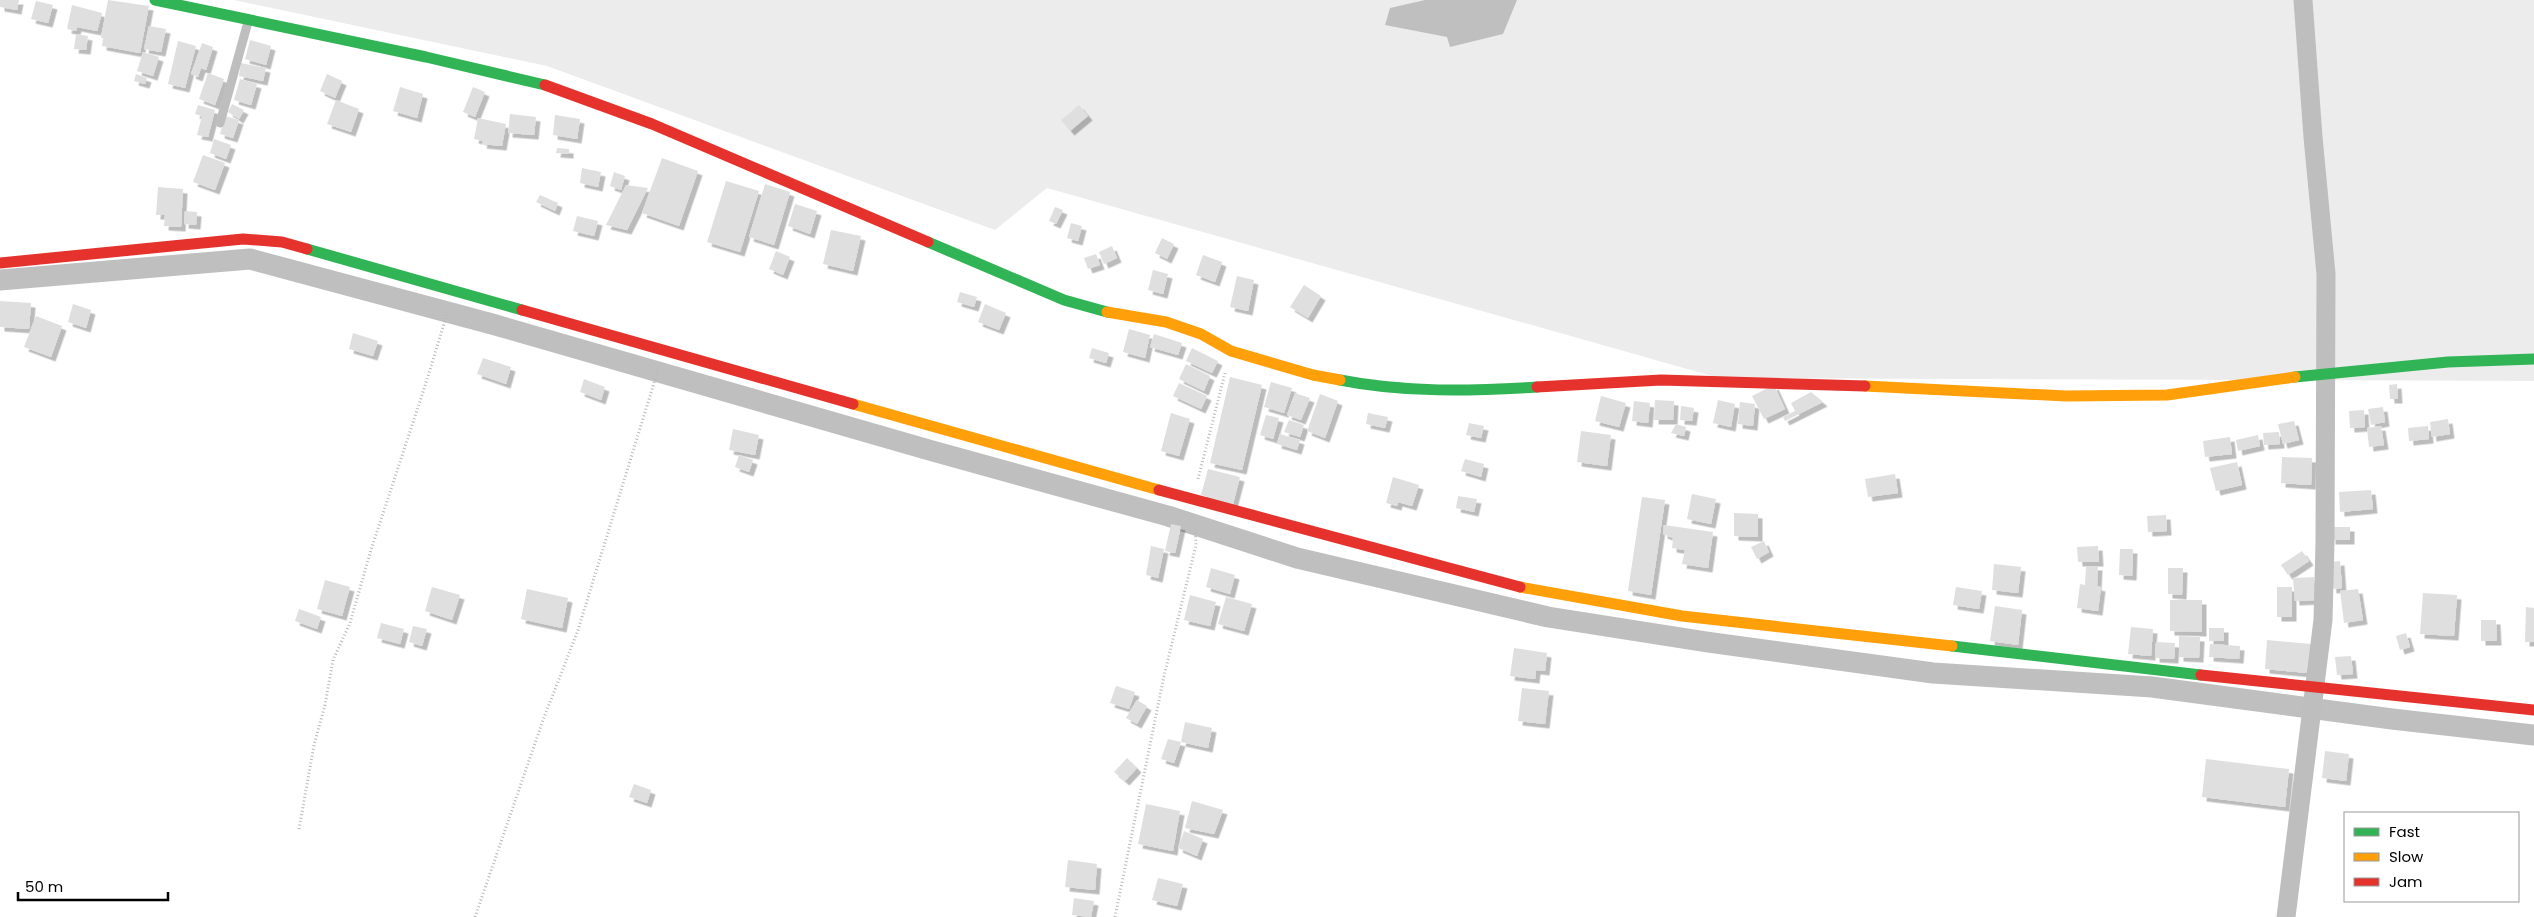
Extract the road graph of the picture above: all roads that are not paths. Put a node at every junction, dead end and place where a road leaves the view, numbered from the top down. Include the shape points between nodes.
1 (155, 0) edge
2 (2303, 0) edge
3 (248, 20) junction
4 (220, 123) dead end
5 (0, 263) edge
6 (2534, 359) edge
7 (2327, 372) junction
8 (2314, 687) junction
9 (2534, 710) edge
10 (2286, 917) edge

1 - 3 street
2 - 7 street via 2326,274
3 - 4 lane
3 - 7 street via 544,85 652,124 1064,300 1109,313 1166,322 1201,334 1231,351 1313,375 1374,387 1494,390 1661,380 2066,396 2167,395
5 - 8 street via 242,239 282,242 1193,500 1523,588 1682,616
6 - 7 street
7 - 8 street via 2323,601
8 - 9 street
8 - 10 street

